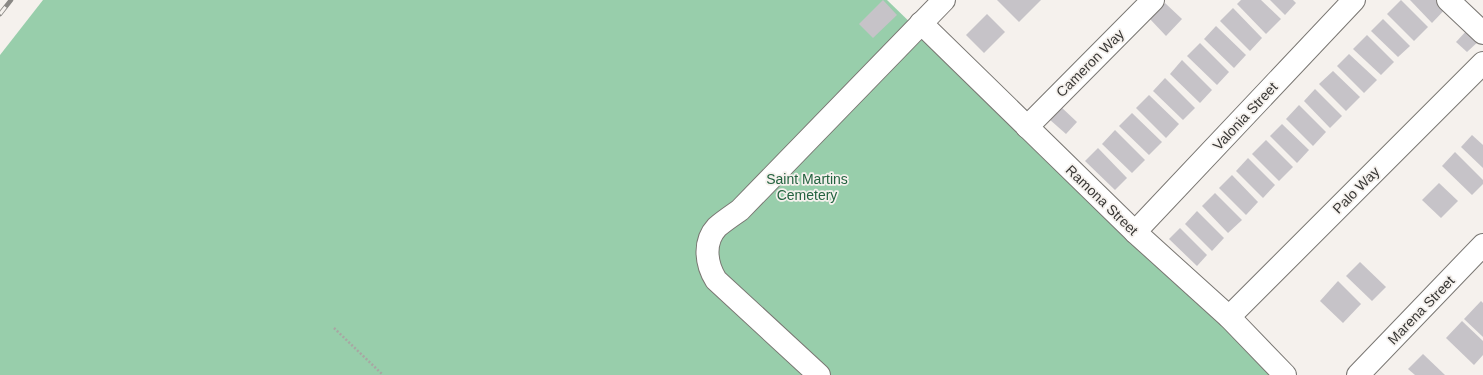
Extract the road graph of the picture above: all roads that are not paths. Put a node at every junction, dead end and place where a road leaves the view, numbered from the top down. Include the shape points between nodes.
1 (944, 0) edge
2 (1153, 0) edge
3 (1354, 0) edge
4 (1448, 0) edge
5 (921, 23) junction
6 (1483, 33) edge
7 (1483, 63) edge
8 (1027, 127) junction
9 (1135, 232) junction
10 (1483, 245) edge
11 (1229, 317) junction
12 (820, 375) edge
13 (1285, 375) edge
14 (1358, 375) edge

1 - 5 street
2 - 8 street, Cameron Way
3 - 9 street, Valonia Street
4 - 6 street
5 - 8 street, Ramona Street
5 - 12 street via 740,210 717,227 709,242 707,259 716,280
7 - 11 street, Palo Way
8 - 9 street, Ramona Street
9 - 11 street, Ramona Street
10 - 14 street, Marena Street
11 - 13 street, Ramona Street

